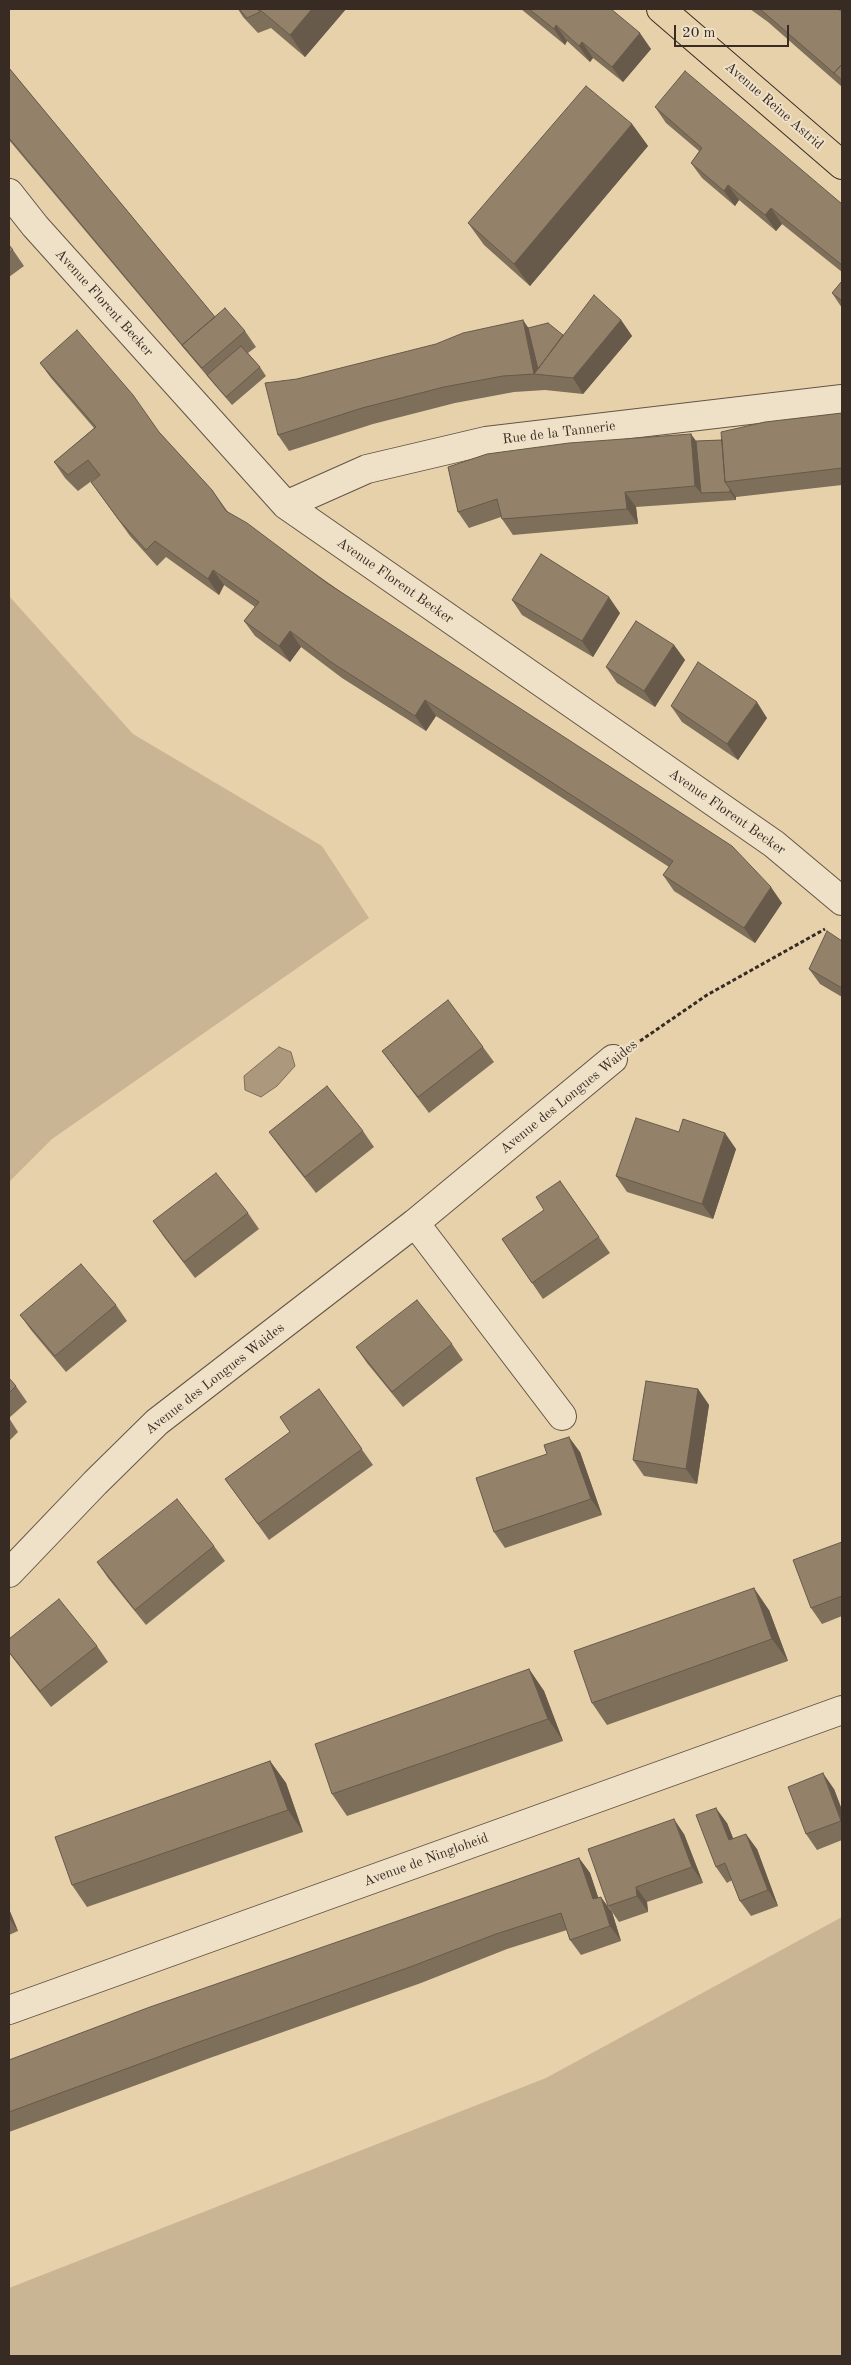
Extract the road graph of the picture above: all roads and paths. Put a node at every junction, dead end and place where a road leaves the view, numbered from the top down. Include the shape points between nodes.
1 (661, 9) edge
2 (842, 165) edge
3 (9, 193) edge
4 (842, 399) edge
5 (286, 505) junction
6 (842, 901) edge
7 (809, 939) dead end
8 (613, 1059) joint
9 (415, 1222) junction
10 (562, 1416) dead end
11 (9, 1573) edge
12 (842, 1710) edge
13 (9, 2010) edge

1 - 2 main road, Avenue Reine Astrid
3 - 5 street, Avenue Florent Becker
4 - 5 street, Rue de la Tannerie via 486,442 367,469
5 - 6 street, Avenue Florent Becker via 774,844
7 - 8 path, Avenue des Longues Waides via 707,995
8 - 9 street, Avenue des Longues Waides
9 - 10 street
9 - 11 street, Avenue des Longues Waides via 157,1422
12 - 13 street, Avenue de Ningloheid

